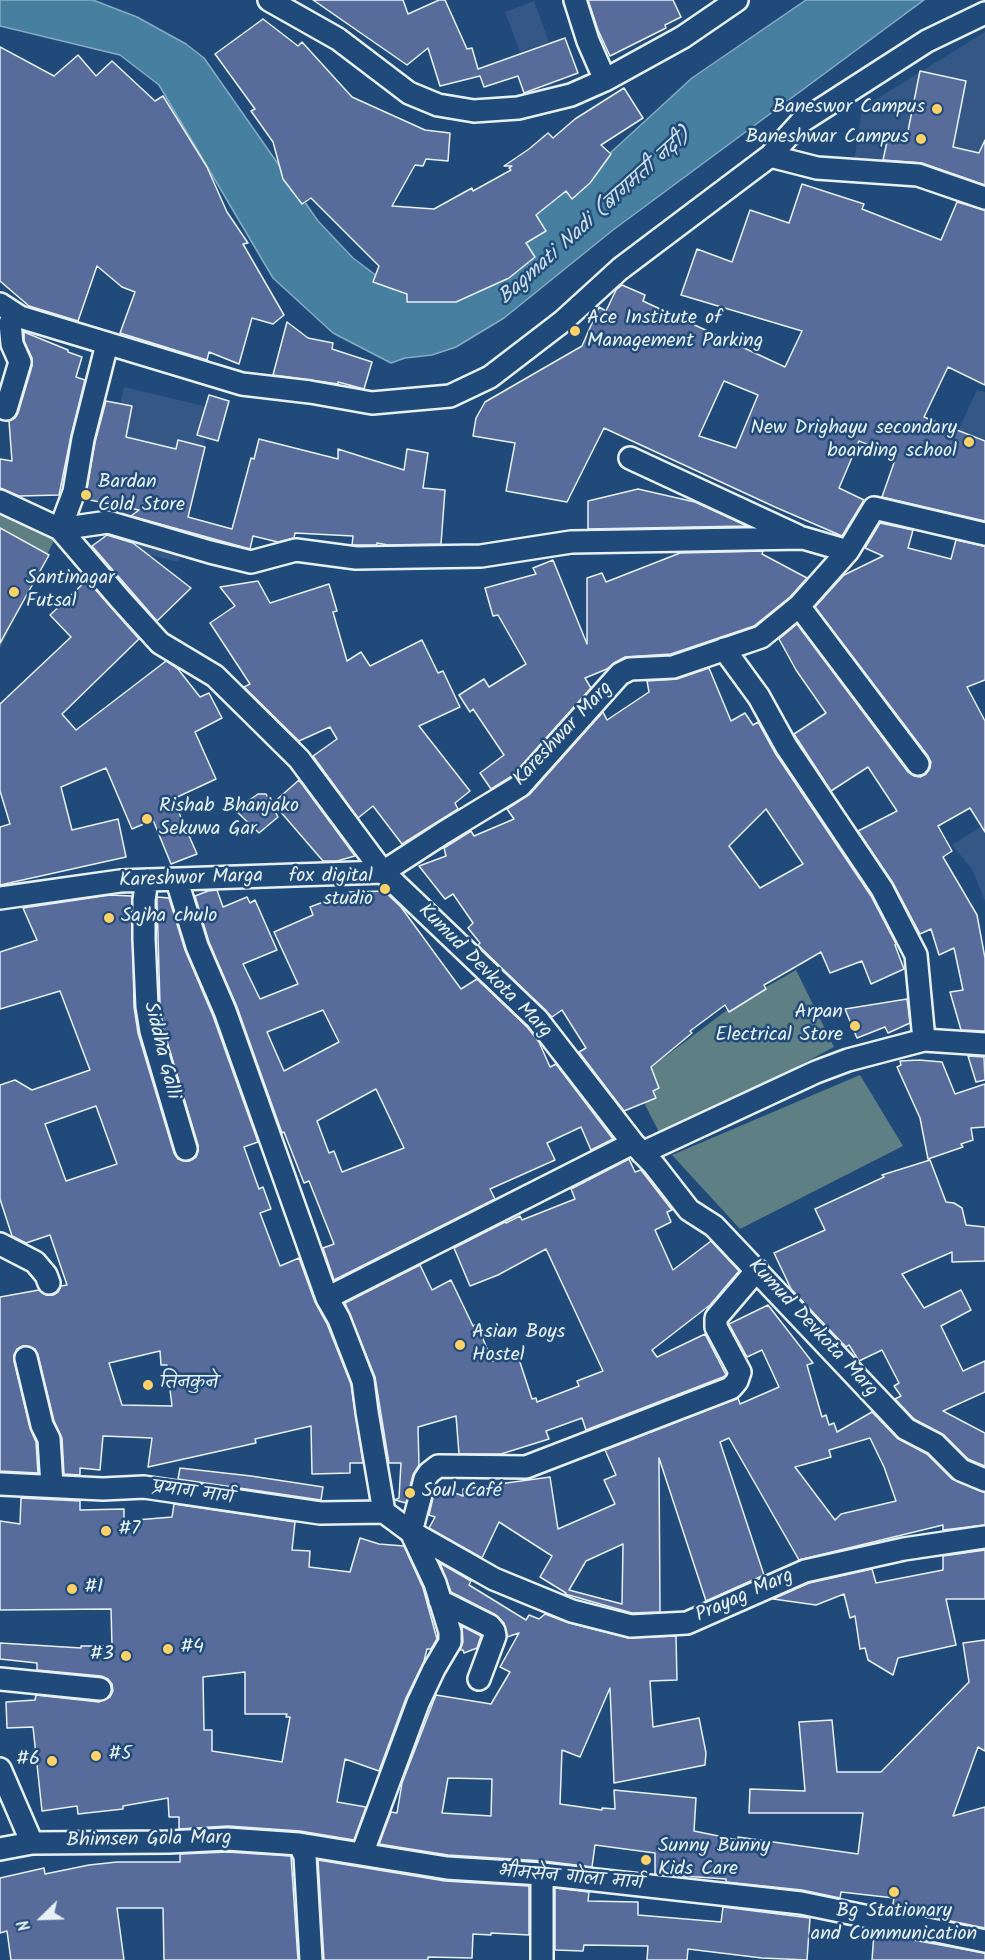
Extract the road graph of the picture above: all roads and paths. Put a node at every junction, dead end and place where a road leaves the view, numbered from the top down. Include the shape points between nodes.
1 (269, 0) edge
2 (575, 0) edge
3 (737, 0) edge
4 (985, 13) edge
5 (605, 80) junction
6 (770, 156) junction
7 (985, 198) edge
8 (8, 309) edge
9 (107, 344) junction
10 (0, 407) edge
11 (630, 458) dead end
12 (0, 501) edge
13 (60, 529) junction
14 (985, 534) edge
15 (803, 538) junction
16 (848, 551) junction
17 (799, 606) junction
18 (724, 649) junction
19 (918, 765) dead end
20 (383, 872) junction
21 (147, 880) junction
22 (177, 880) junction
23 (0, 898) edge
24 (924, 1040) junction
25 (985, 1044) edge
26 (638, 1148) junction
27 (186, 1149) dead end
28 (0, 1244) edge
29 (757, 1270) junction
30 (49, 1283) dead end
31 (327, 1298) junction
32 (26, 1358) dead end
33 (985, 1480) edge
34 (0, 1484) edge
35 (52, 1485) junction
36 (384, 1512) junction
37 (411, 1532) junction
38 (985, 1537) edge
39 (440, 1601) junction
40 (479, 1678) dead end
41 (0, 1679) edge
42 (100, 1689) dead end
43 (0, 1769) edge
44 (32, 1843) junction
45 (299, 1844) junction
46 (0, 1849) edge
47 (362, 1854) junction
48 (542, 1874) junction
49 (985, 1941) edge
50 (311, 1960) edge
51 (542, 1960) edge

1 - 5 street via 355,50 403,89 438,105 474,111 518,108 571,95
2 - 5 street
3 - 5 street via 683,37
4 - 6 street via 927,41 801,122
6 - 7 street via 817,168 918,175
6 - 9 street via 620,269 563,321 490,377 450,396 372,403 242,384
8 - 9 street
8 - 10 street via 12,344 20,362 6,409
9 - 13 street via 74,492
11 - 15 street
12 - 13 street, Kumud Devkota Marg
13 - 15 street via 108,522 251,562 296,550 356,558 481,556 571,542
13 - 20 street, Kumud Devkota Marg via 160,643 215,676 299,759
14 - 16 street, Kareshwar Marg via 874,508
15 - 16 street
16 - 17 street, Kareshwar Marg
17 - 18 street, Kareshwar Marg via 761,637
17 - 19 street
18 - 20 street, Kareshwar Marg via 673,667 630,669 620,674 520,786
18 - 24 street via 882,889 916,955
20 - 22 street, Kareshwor Marga
20 - 26 street, Kumud Devkota Marg via 537,1019
21 - 22 street, Kareshwor Marga
21 - 23 street, Kareshwor Marga
21 - 27 street, Siddha Galli via 147,1006
22 - 31 street via 197,946 225,1011
24 - 25 street
24 - 26 street via 848,1059
26 - 29 street, Kumud Devkota Marg via 689,1210 714,1226
26 - 31 street
28 - 30 street via 34,1262
29 - 33 street, Kumud Devkota Marg via 906,1429 935,1444 961,1470
29 - 37 street via 716,1318 716,1327 740,1372 731,1388 526,1467 438,1467 425,1479
31 - 36 street via 363,1381
32 - 35 street via 49,1439
34 - 35 street, प्रयाग मार्ग
35 - 36 street, प्रयाग मार्ग via 144,1487 320,1514
36 - 37 street, Prayag Marg
37 - 38 street, Prayag Marg via 494,1579 572,1611 631,1626 687,1623 805,1571
37 - 39 street
39 - 40 street via 494,1631
39 - 47 street via 450,1642 418,1703
41 - 42 street
43 - 44 street
44 - 45 street, Bhimsen Gola Marg via 226,1839
44 - 46 street, Bhimsen Gola Marg
45 - 47 street, भीमसेन गोला मार्ग
45 - 50 street via 305,1856
47 - 48 street, भीमसेन गोला मार्ग via 447,1868
48 - 49 street, भीमसेन गोला मार्ग via 801,1903
48 - 51 street

